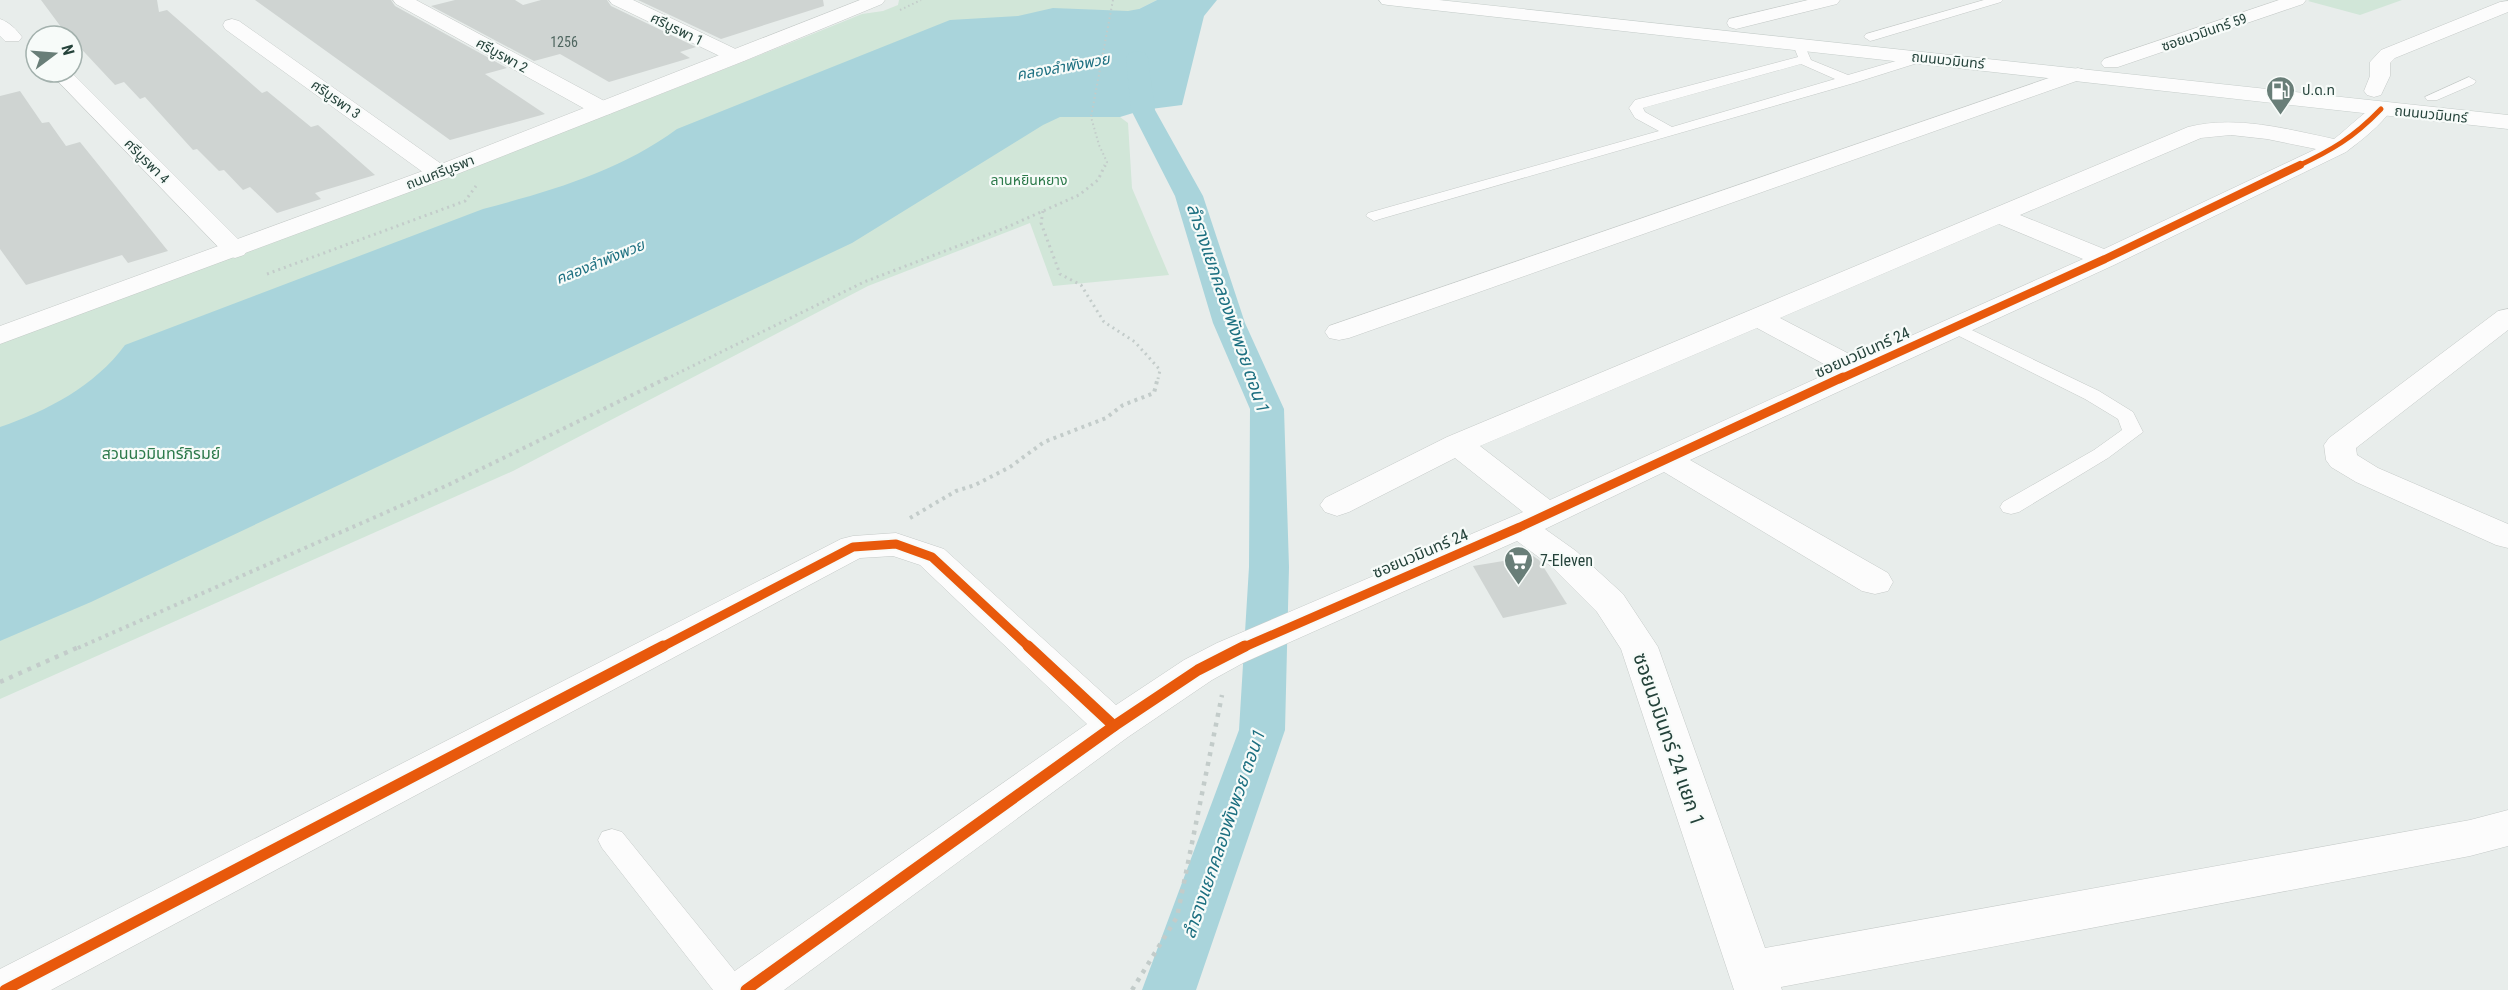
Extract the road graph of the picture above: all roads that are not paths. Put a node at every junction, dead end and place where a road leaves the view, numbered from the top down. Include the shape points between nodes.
1 (402, 0) edge
2 (618, 0) edge
3 (1388, 0) edge
4 (1511, 0) edge
5 (1831, 0) edge
6 (1997, 0) edge
7 (2297, 0) edge
8 (863, 2) edge
9 (2506, 6) dead end
10 (1736, 23) junction
11 (232, 25) dead end
12 (1870, 37) junction
13 (1802, 51) junction
14 (737, 57) junction
15 (1923, 57) junction
16 (2111, 63) junction
17 (2079, 74) junction
18 (1849, 80) junction
19 (2469, 81) dead end
20 (71, 84) edge
21 (2432, 97) junction
22 (2377, 100) junction
23 (2508, 105) edge
24 (603, 110) junction
25 (2508, 122) edge
26 (1671, 132) junction
27 (2338, 147) junction
28 (439, 173) junction
29 (1998, 214) junction
30 (1374, 216) dead end
31 (235, 250) junction
32 (2105, 259) junction
33 (1757, 317) junction
34 (2508, 317) edge
35 (1955, 327) junction
36 (1339, 332) dead end
37 (0, 336) edge
38 (1858, 370) junction
39 (1458, 444) junction
40 (1665, 459) junction
41 (1337, 505) dead end
42 (2010, 507) dead end
43 (1533, 520) junction
44 (2508, 537) edge
45 (1875, 582) dead end
46 (1114, 726) junction
47 (2508, 828) edge
48 (612, 840) dead end
49 (1754, 981) edge
50 (771, 983) edge
51 (5, 990) edge
52 (731, 990) edge

1 - 24 street, ศรีบูรพา 2
2 - 14 street, ศรีบูรพา 1
3 - 13 street, ถนนนวมินทร์
4 - 10 street, ถนนนวมินทร์
5 - 10 street
6 - 12 lane
7 - 16 street, ซอยนวมินทร์ 59
8 - 14 street, ถนนศรีบูรพา
9 - 22 street via 2388,54 2380,62
10 - 12 street, ถนนนวมินทร์
11 - 28 street, ศรีบูรพา 3
12 - 16 street, ถนนนวมินทร์
13 - 15 street, ถนนนวมินทร์
13 - 18 lane via 1806,62
13 - 26 lane via 1640,103 1636,108 1640,115
14 - 24 street, ถนนศรีบูรพา
15 - 17 street, ถนนนวมินทร์
15 - 18 lane
16 - 22 street, ถนนนวมินทร์
17 - 22 street, ถนนนวมินทร์
17 - 36 street
18 - 26 lane
19 - 21 lane
20 - 31 street, ศรีบูรพา 4
21 - 22 street, ถนนนวมินทร์
21 - 23 street, ถนนนวมินทร์
22 - 25 street, ถนนนวมินทร์
22 - 27 street, ซอยนวมินทร์ 24 via 2363,129
24 - 28 street, ถนนศรีบูรพา
26 - 30 lane
27 - 29 street via 2272,134 2212,128
27 - 32 street, ซอยนวมินทร์ 24
28 - 31 street, ถนนศรีบูรพา
29 - 32 street
29 - 33 street
31 - 37 street, ถนนศรีบูรพา
32 - 35 street, ซอยนวมินทร์ 24
33 - 38 street
33 - 39 street
34 - 44 street via 2340,445 2342,460 2367,475
35 - 38 street, ซอยนวมินทร์ 24
35 - 42 lane via 2092,395 2126,416 2133,432
38 - 40 street, ซอยนวมินทร์ 24
39 - 41 street
39 - 43 street, ซอยนวมินทร์ 24 แยก 1
40 - 43 street, ซอยนวมินทร์ 24
40 - 45 street
43 - 46 street, ซอยนวมินทร์ 24 via 1242,648 1198,670
43 - 49 street, ซอยนวมินทร์ 24 แยก 1 via 1564,559 1610,603 1639,647
46 - 50 street, ซอยนวมินทร์ 24
46 - 51 street via 932,556 896,544 853,547
47 - 49 street
48 - 52 lane

